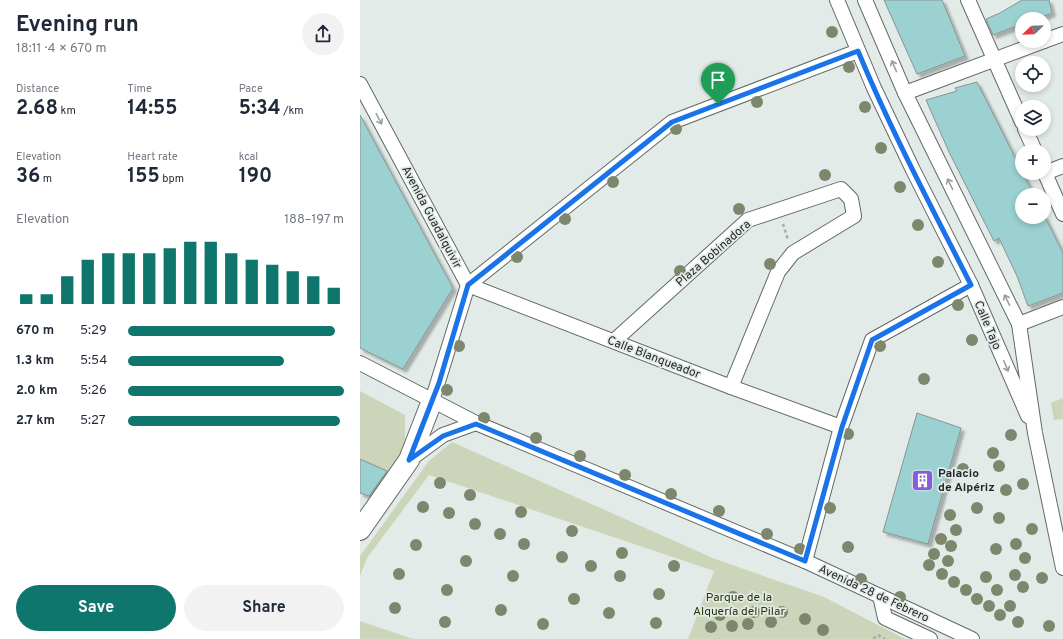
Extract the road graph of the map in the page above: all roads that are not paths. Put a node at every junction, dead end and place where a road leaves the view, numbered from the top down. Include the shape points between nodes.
1 (837, 0) edge
2 (865, 0) edge
3 (968, 0) edge
4 (1063, 34) edge
5 (1051, 38) edge
6 (1025, 48) edge
7 (858, 51) junction
8 (994, 59) junction
9 (360, 84) edge
10 (905, 93) junction
11 (1015, 106) edge
12 (1063, 166) edge
13 (1051, 170) edge
14 (1048, 180) edge
15 (1063, 214) edge
16 (468, 285) junction
17 (971, 285) junction
18 (1063, 307) edge
19 (1019, 324) junction
20 (614, 341) junction
21 (360, 363) edge
22 (731, 387) junction
23 (432, 401) junction
24 (476, 424) junction
25 (842, 427) junction
26 (1035, 433) junction
27 (409, 460) junction
28 (360, 530) edge
29 (805, 561) junction
30 (1063, 568) edge
31 (880, 596) junction
32 (930, 639) edge
33 (972, 639) edge

1 - 7 street, Calle Tajo
10 -> 2 street, Calle Tajo
3 - 8 street
4 - 5 street
6 - 8 street
7 - 16 street via 672,122
7 - 17 street, Calle Tajo via 913,170
8 - 10 street
8 - 11 street
9 -> 16 street, Avenida Guadalquivir
19 -> 10 street, Calle Tajo
12 - 13 street
14 - 15 street
16 - 20 street, Calle Blanqueador
16 - 23 street
17 - 25 street via 872,340
17 -> 26 street, Calle Tajo
18 - 19 street
19 - 26 street, Calle Tajo
20 - 22 street, Calle Blanqueador
20 - 22 street, Plaza Bobinadora via 748,220 841,190 851,199 854,216 793,254 778,272
21 - 23 street, Avenida 28 de Febrero
22 - 25 street, Calle Blanqueador
23 - 24 street, Avenida 28 de Febrero
23 - 27 street
24 - 27 street via 443,436
24 - 29 street, Avenida 28 de Febrero
25 - 29 street
26 - 30 street, Calle Tajo
27 - 28 street
29 - 31 street, Avenida 28 de Febrero
31 - 32 street via 885,618
31 - 33 street, Avenida 28 de Febrero

